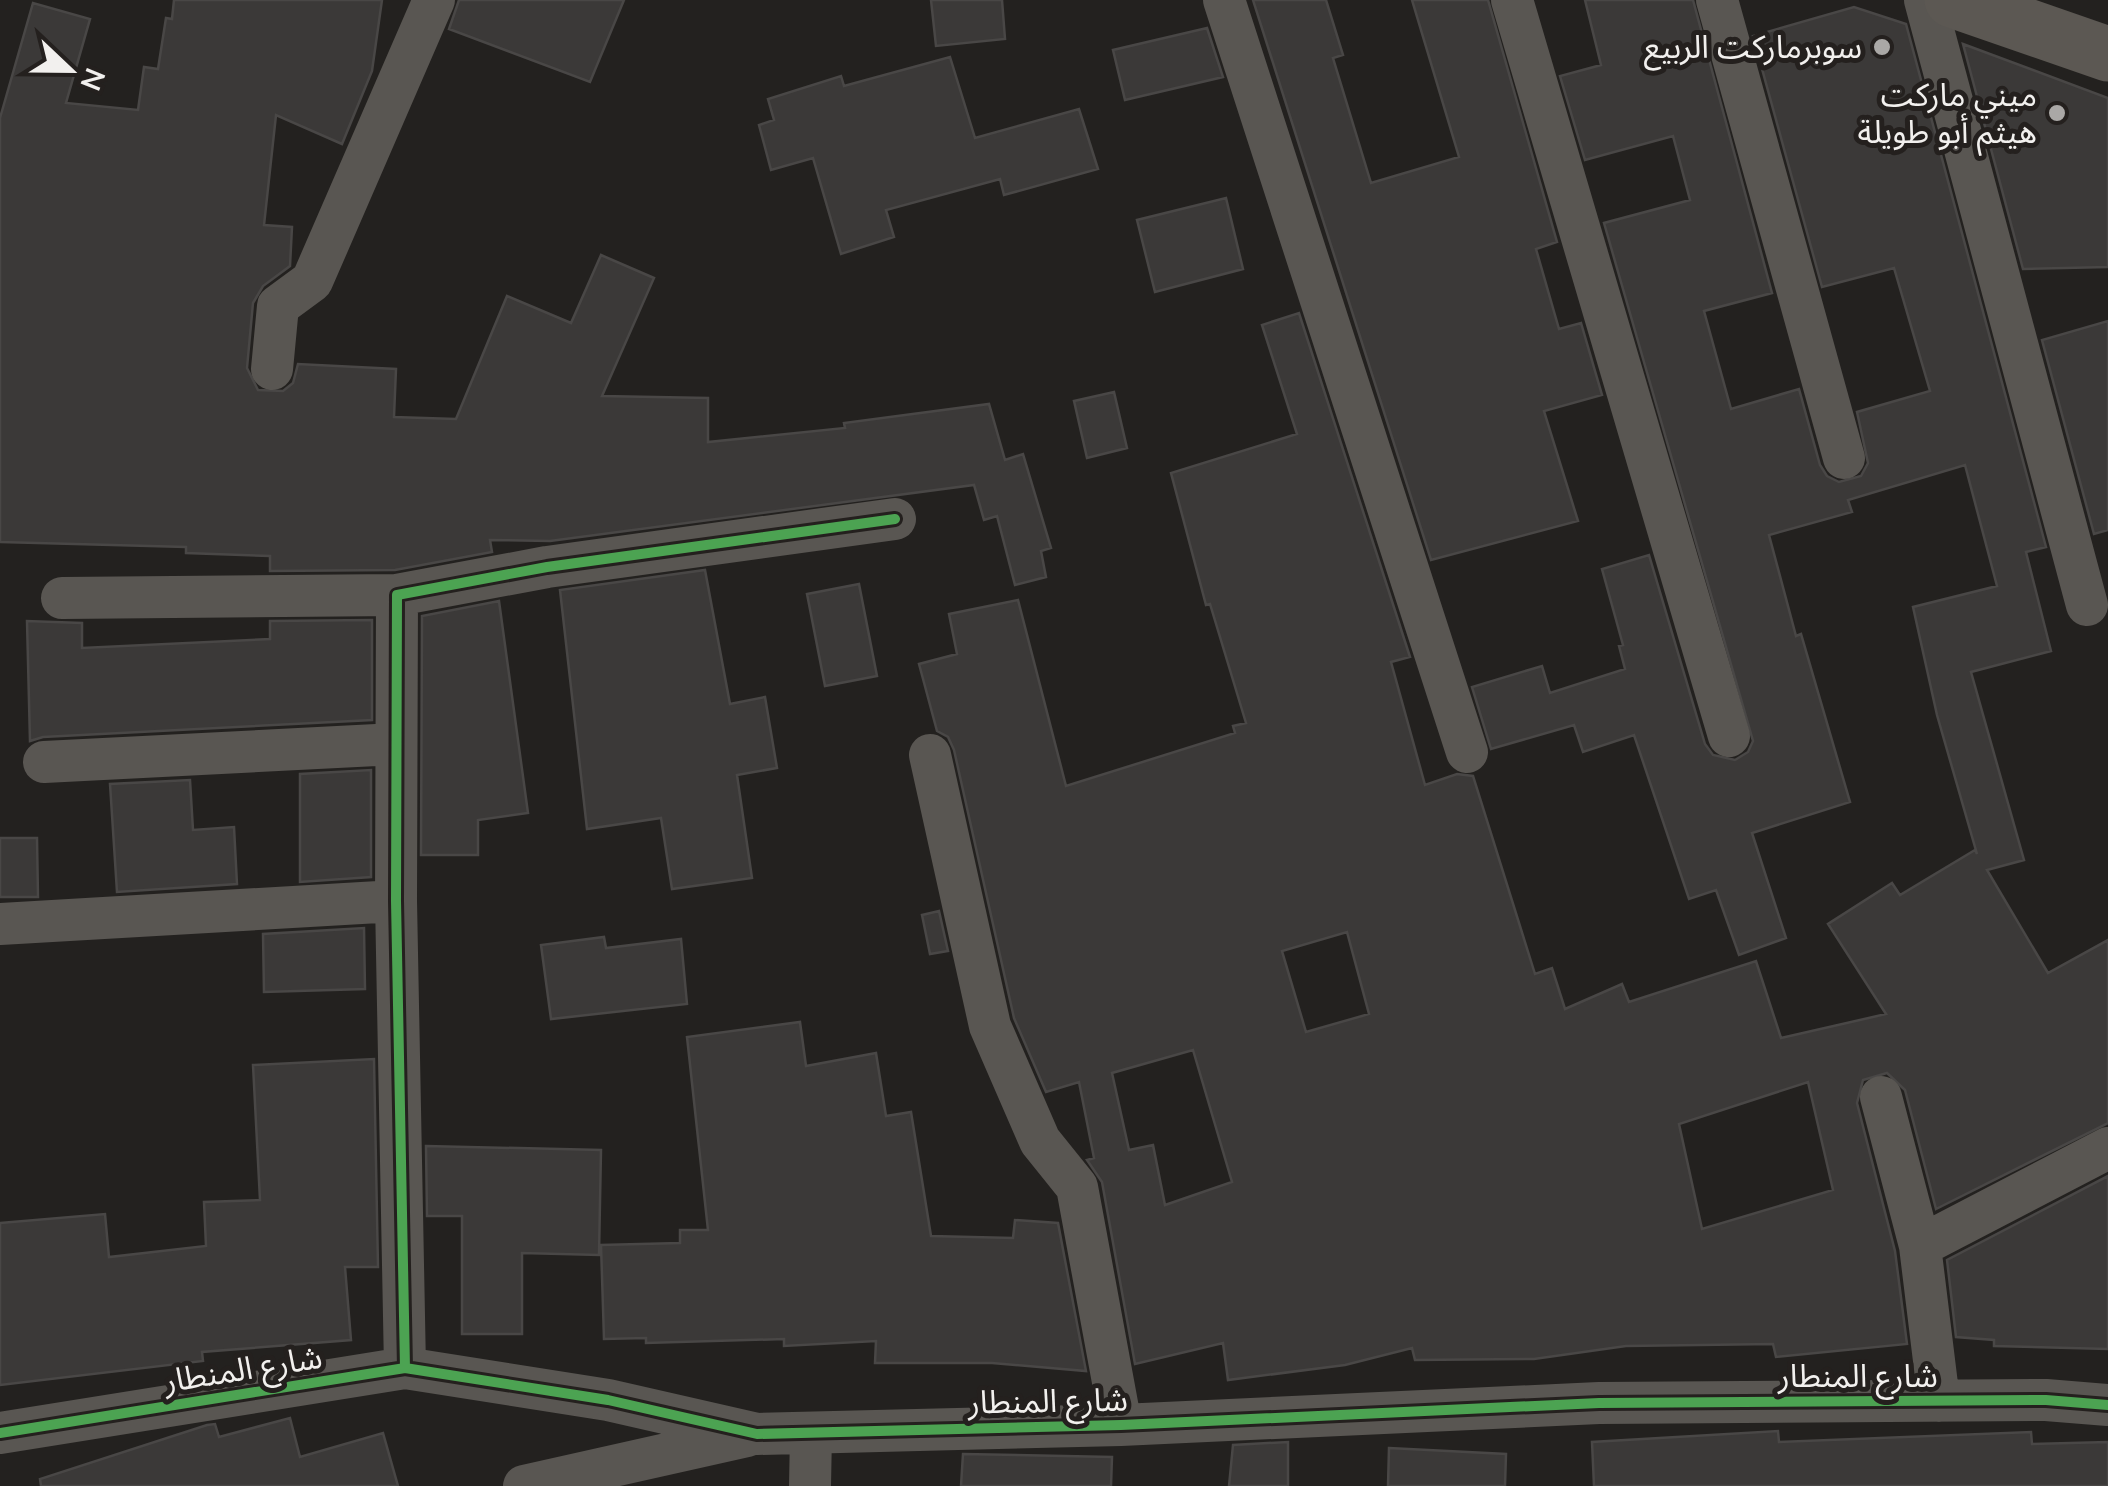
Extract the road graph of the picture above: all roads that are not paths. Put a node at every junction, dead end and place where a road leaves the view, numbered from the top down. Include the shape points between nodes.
1 (434, 0) edge
2 (1224, 0) edge
3 (1512, 0) edge
4 (1717, 0) edge
5 (1925, 0) edge
6 (1952, 0) edge
7 (2108, 54) edge
8 (272, 370) dead end
9 (1844, 458) dead end
10 (895, 519) dead end
11 (397, 595) junction
12 (62, 598) dead end
13 (2087, 604) dead end
14 (1729, 736) dead end
15 (396, 744) junction
16 (1467, 752) dead end
17 (930, 755) dead end
18 (44, 762) dead end
19 (396, 900) junction
20 (0, 924) edge
21 (1881, 1097) dead end
22 (2108, 1148) edge
23 (1920, 1246) junction
24 (405, 1368) junction
25 (1939, 1401) junction
26 (2108, 1405) edge
27 (1121, 1425) junction
28 (0, 1433) edge
29 (758, 1434) junction
30 (810, 1434) junction
31 (524, 1486) edge
32 (810, 1486) edge

1 - 8 street via 312,281 278,306
2 - 16 street
3 - 14 street
4 - 9 street
5 - 13 street
6 - 7 main road
10 - 11 street via 547,567
11 - 12 street
11 - 15 street
15 - 18 street
15 - 19 street
17 - 27 street via 990,1026 1040,1141 1077,1187
19 - 20 street
19 - 24 street
21 - 23 street
22 - 23 street
23 - 25 street
24 - 28 street, شارع المنطار
24 - 29 street, شارع المنطار via 608,1400
25 - 26 street, شارع المنطار
25 - 27 street, شارع المنطار via 1599,1403
27 - 30 street, شارع المنطار
29 - 30 street, شارع المنطار
29 - 31 street
30 - 32 street

